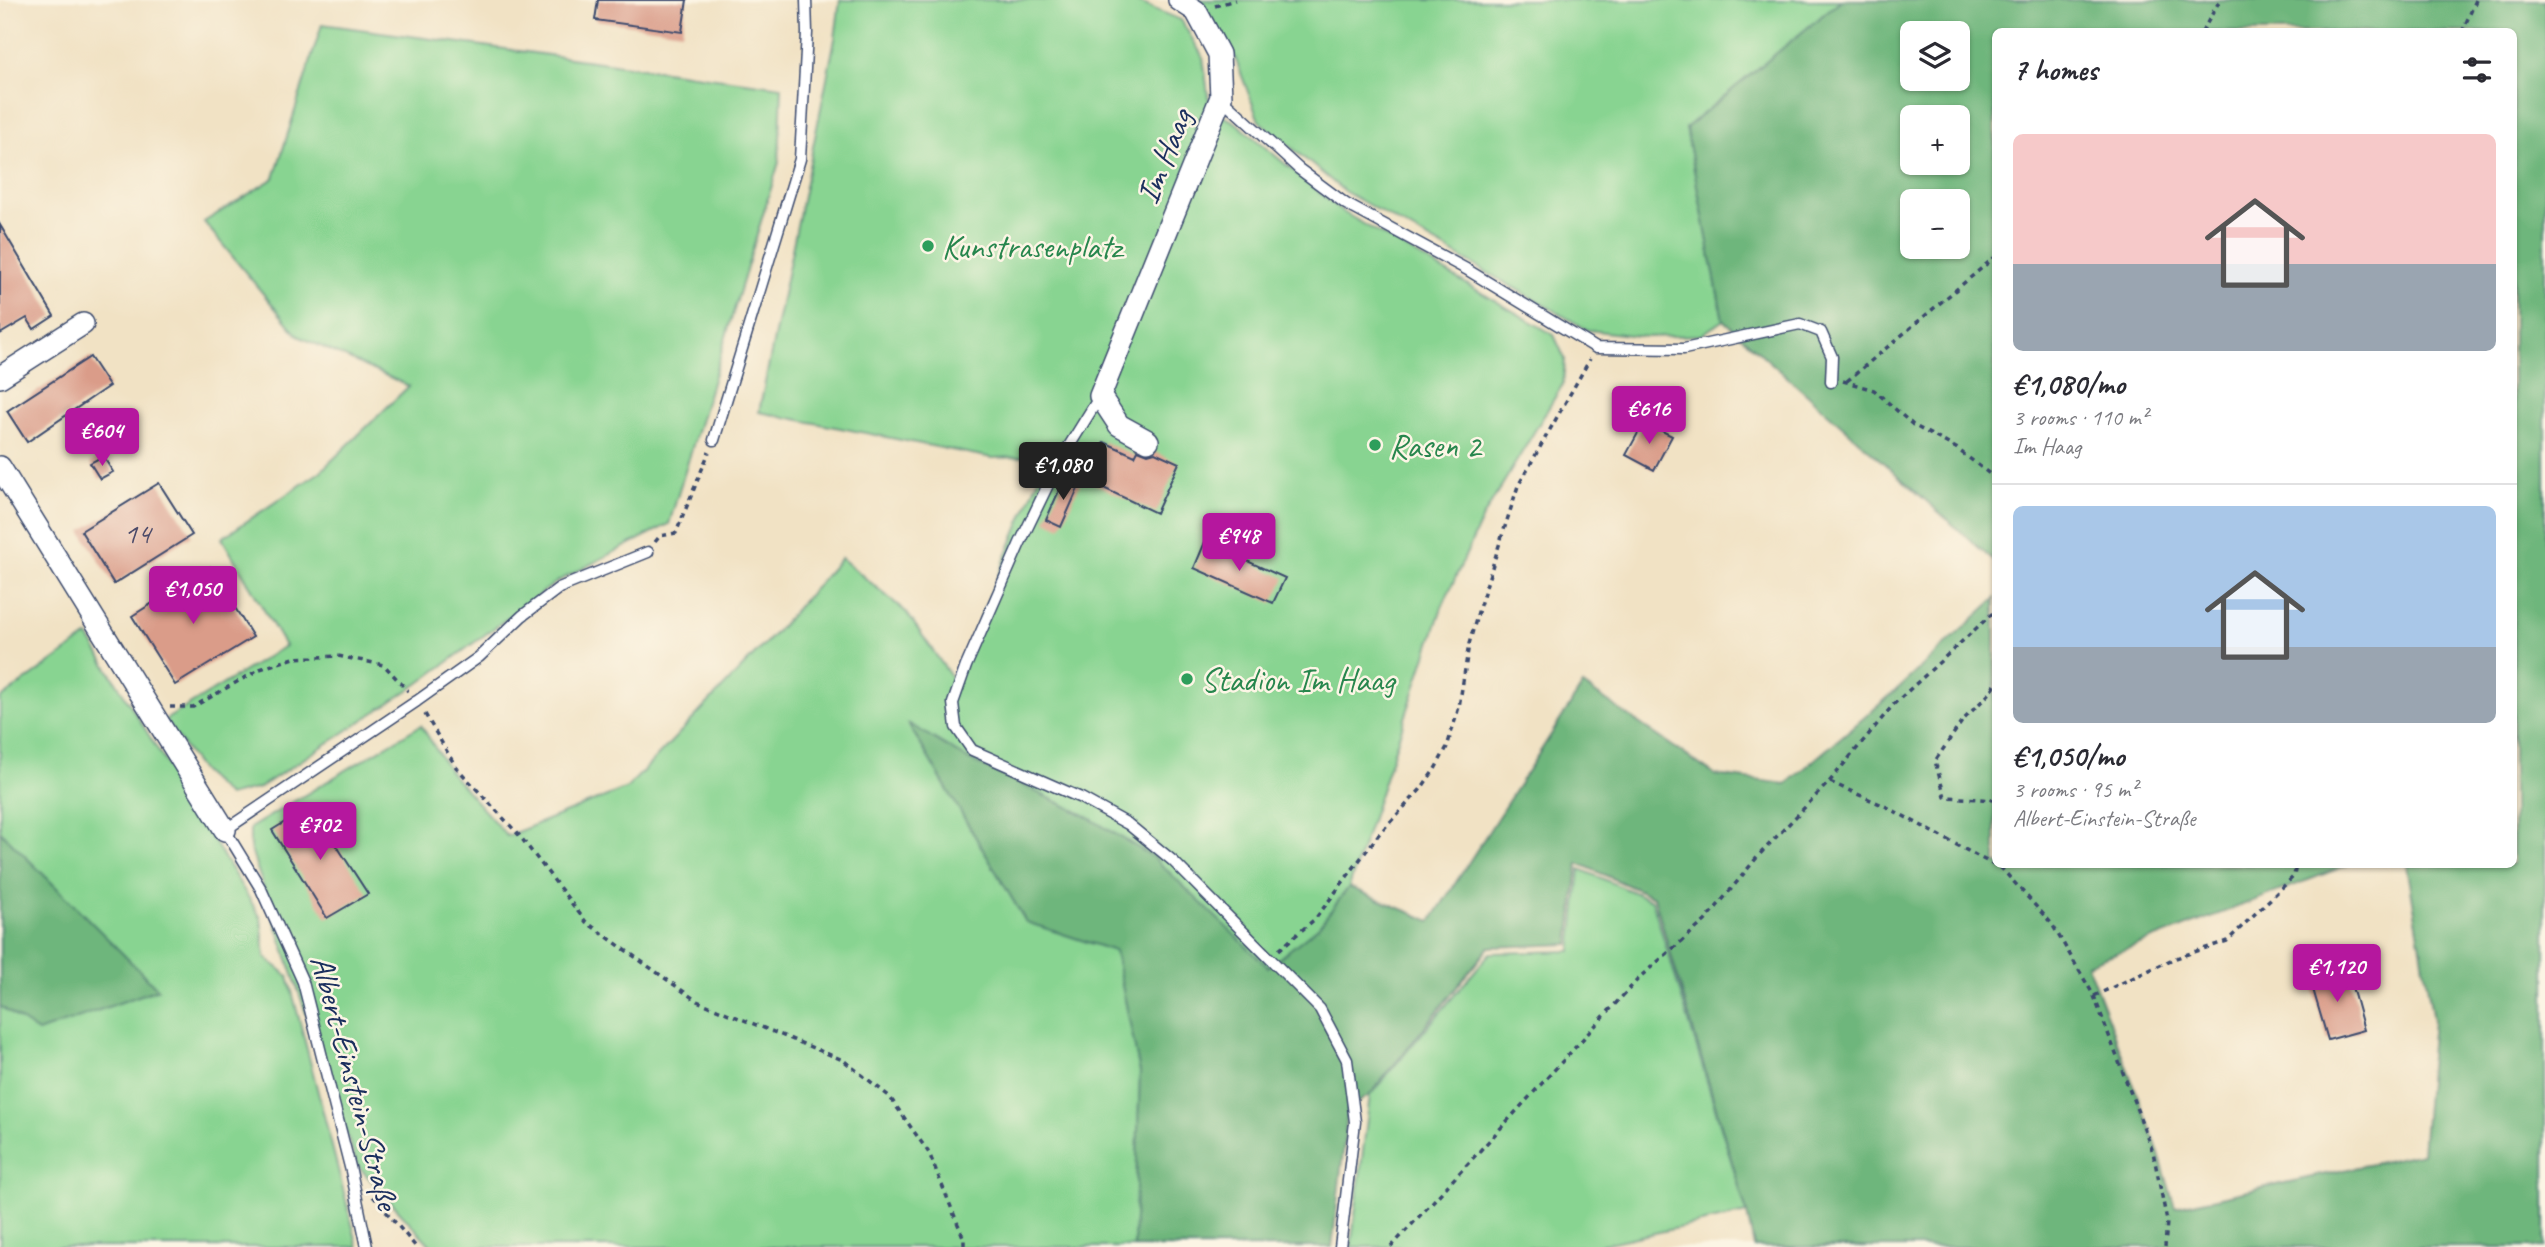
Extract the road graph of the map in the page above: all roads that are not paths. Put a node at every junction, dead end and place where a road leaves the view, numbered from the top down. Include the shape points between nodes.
1 (806, 0) edge
2 (1179, 0) edge
3 (1221, 97) junction
4 (83, 324) dead end
5 (0, 377) edge
6 (1831, 383) road end
7 (1100, 396) junction
8 (714, 440) road end
9 (1147, 441) dead end
10 (0, 467) edge
11 (648, 552) road end
12 (225, 830) junction
13 (367, 1247) edge
14 (1340, 1247) edge

1 - 8 lane via 800,159
2 - 3 street, Im Haag via 1196,11 1219,54
3 - 6 lane via 1299,169 1346,204 1597,348 1684,349 1800,324 1821,332 1832,357
3 - 7 street, Im Haag
4 - 5 street
7 - 9 street via 1119,425
7 - 14 lane via 1053,476 966,666 953,703 956,727 972,750 1128,824 1173,861 1320,1009 1347,1060 1355,1122
10 - 12 street, Albert-Einstein-Straße
11 - 12 lane via 559,588 479,657
12 - 13 lane, Albert-Einstein-Straße via 261,889 303,982

